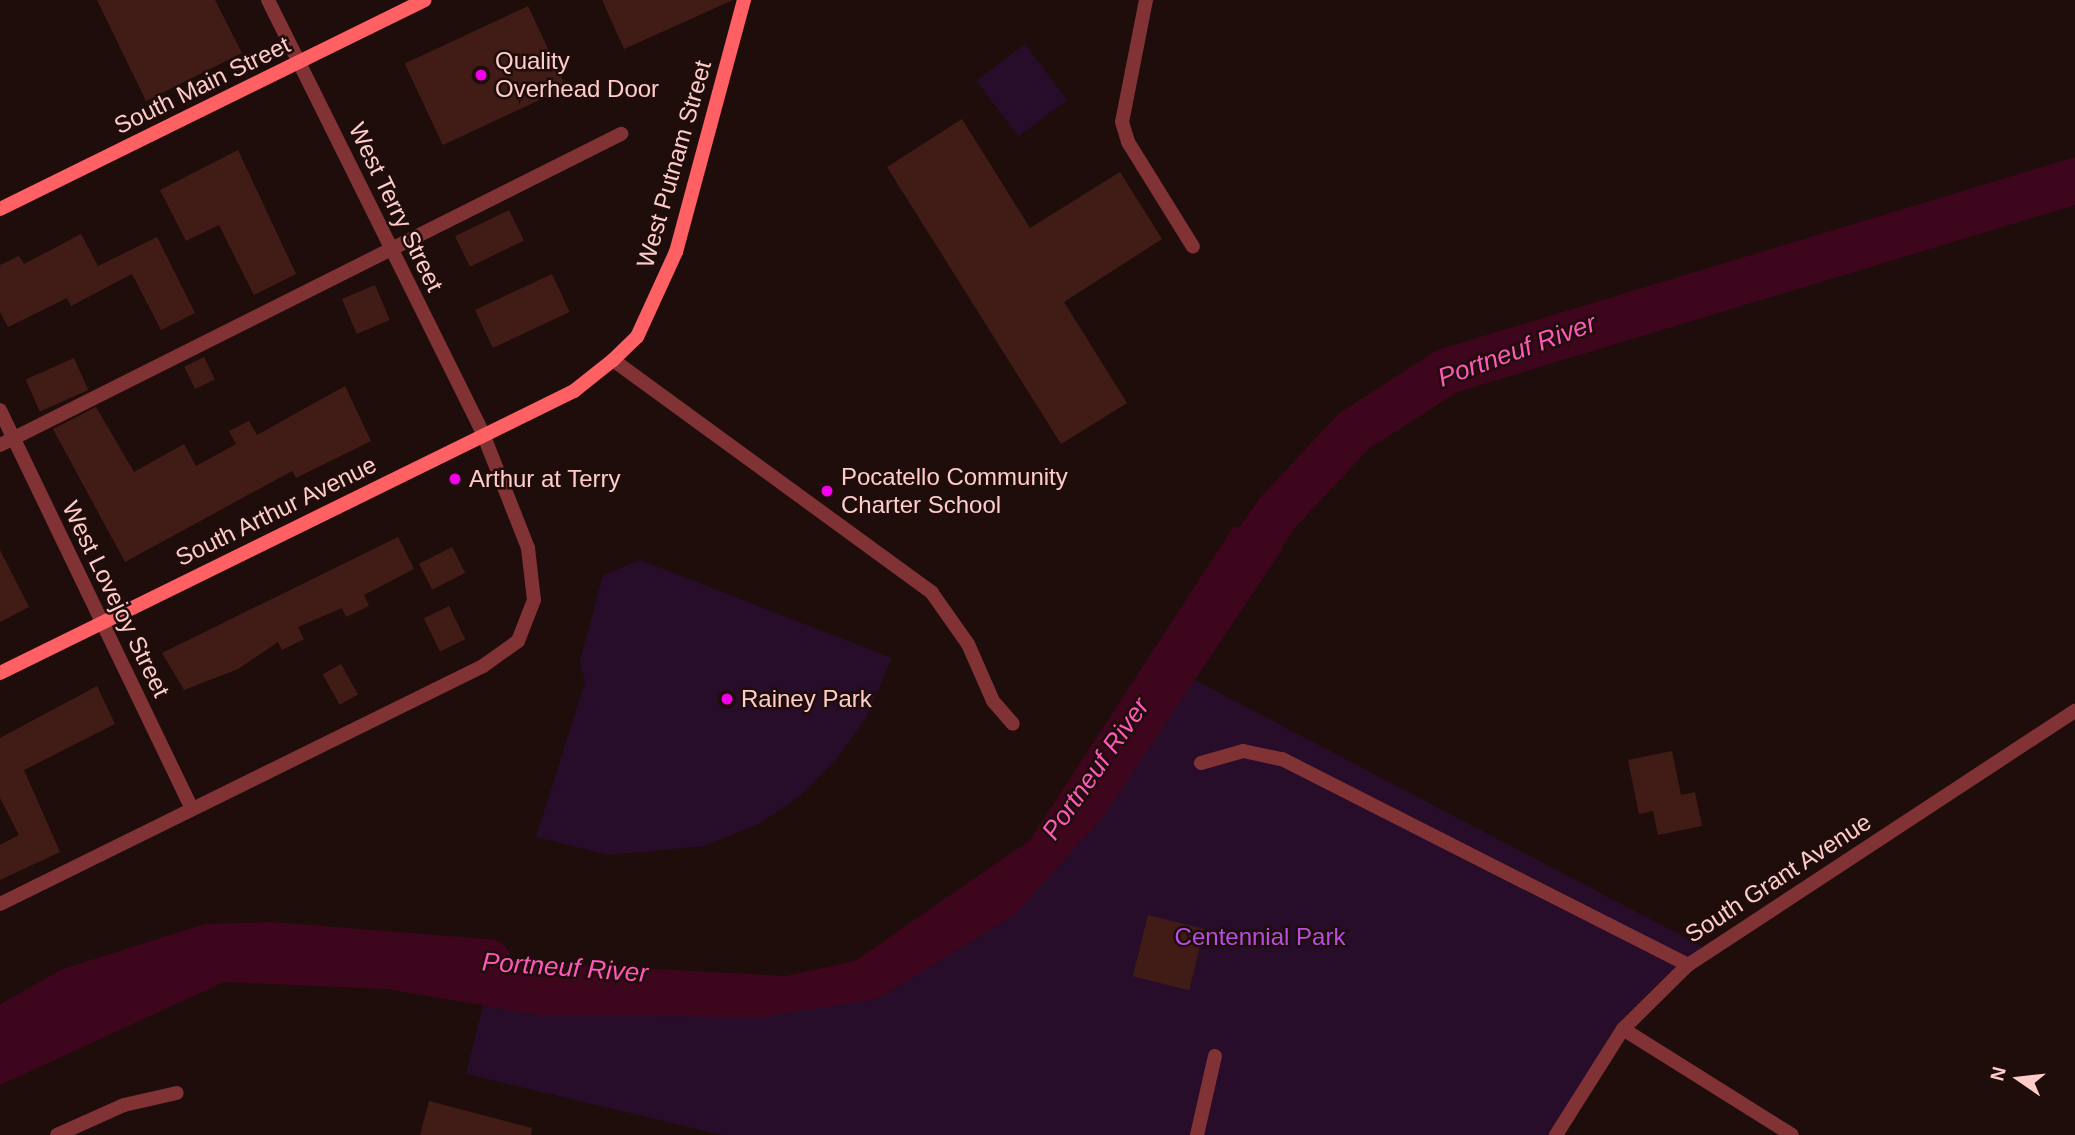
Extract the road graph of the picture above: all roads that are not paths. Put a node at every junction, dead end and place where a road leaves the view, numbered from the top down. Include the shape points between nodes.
1 (268, 0) edge
2 (424, 0) edge
3 (744, 0) edge
4 (1146, 0) edge
5 (299, 63) junction
6 (621, 134) dead end
7 (0, 209) edge
8 (1193, 247) dead end
9 (392, 250) junction
10 (613, 360) junction
11 (574, 391) joint
12 (0, 410) edge
13 (483, 434) junction
14 (7, 441) edge
15 (103, 622) junction
16 (0, 673) edge
17 (2075, 711) edge
18 (1013, 724) dead end
19 (1201, 764) dead end
20 (191, 807) junction
21 (0, 904) edge
22 (1688, 965) junction
23 (1623, 1029) junction
24 (1215, 1056) dead end
25 (177, 1093) dead end
26 (57, 1135) edge
27 (1197, 1135) edge
28 (1556, 1135) edge
29 (1792, 1135) edge

1 - 5 street, West Terry Street
2 - 5 main road, South Main Street
3 - 10 main road, West Putnam Street via 677,252 637,337
4 - 8 street via 1149,12 1122,122 1128,142
5 - 7 main road, South Main Street
5 - 9 street, West Terry Street
6 - 9 street
9 - 13 street, West Terry Street
9 - 14 street
10 - 11 main road, West Putnam Street
10 - 18 street via 933,593 968,644 993,701
11 - 13 main road, South Arthur Avenue
12 - 14 street, West Lovejoy Street
13 - 15 main road, South Arthur Avenue
13 - 20 street, West Terry Street via 527,548 534,600 518,640 483,666
14 - 15 street, West Lovejoy Street
15 - 16 main road, South Arthur Avenue
15 - 20 street, West Lovejoy Street
17 - 22 street, South Grant Avenue
19 - 22 street via 1243,751 1282,760
20 - 21 street, West Terry Street
22 - 23 street, South Grant Avenue
23 - 28 street, South Grant Avenue
23 - 29 street
24 - 27 street
25 - 26 street via 124,1105

